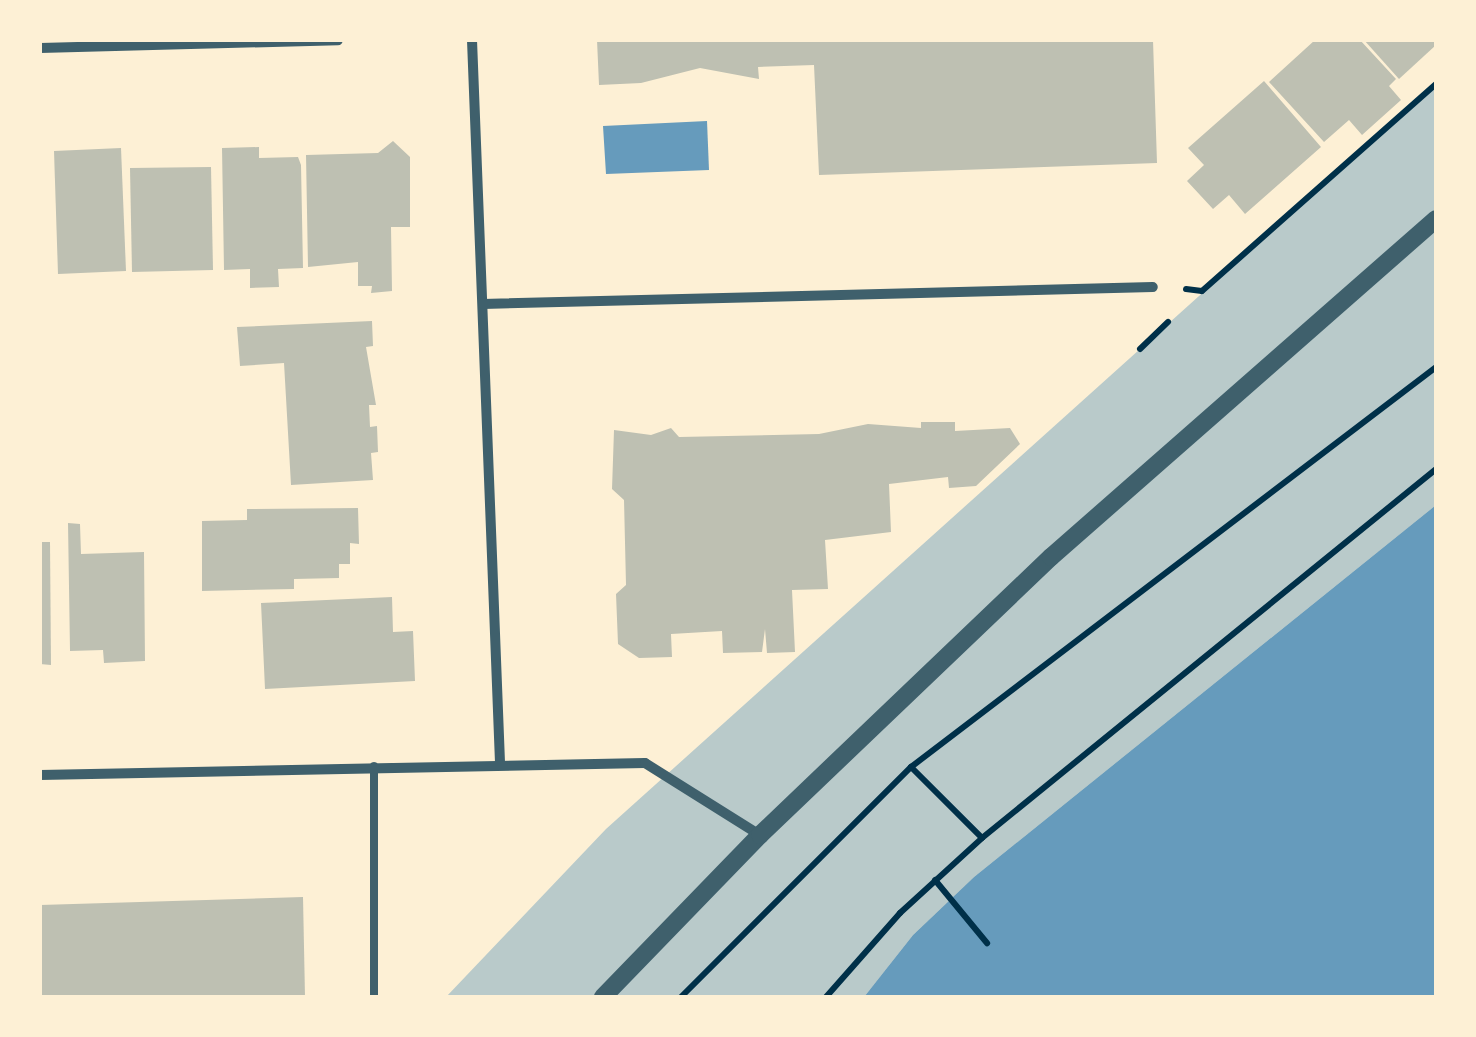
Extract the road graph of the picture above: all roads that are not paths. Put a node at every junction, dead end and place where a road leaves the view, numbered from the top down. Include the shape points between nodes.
1 (338, 40) edge
2 (472, 40) edge
3 (40, 48) edge
4 (1436, 219) edge
5 (1153, 287) road end
6 (483, 304) junction
7 (500, 762) junction
8 (374, 766) junction
9 (40, 775) edge
10 (760, 835) junction
11 (374, 997) edge
12 (603, 997) edge

1 - 3 street
2 - 6 street
4 - 10 street via 1051,557
5 - 6 street
6 - 7 street
7 - 8 street
7 - 10 street via 645,763
8 - 9 street
8 - 11 lane
10 - 12 street

